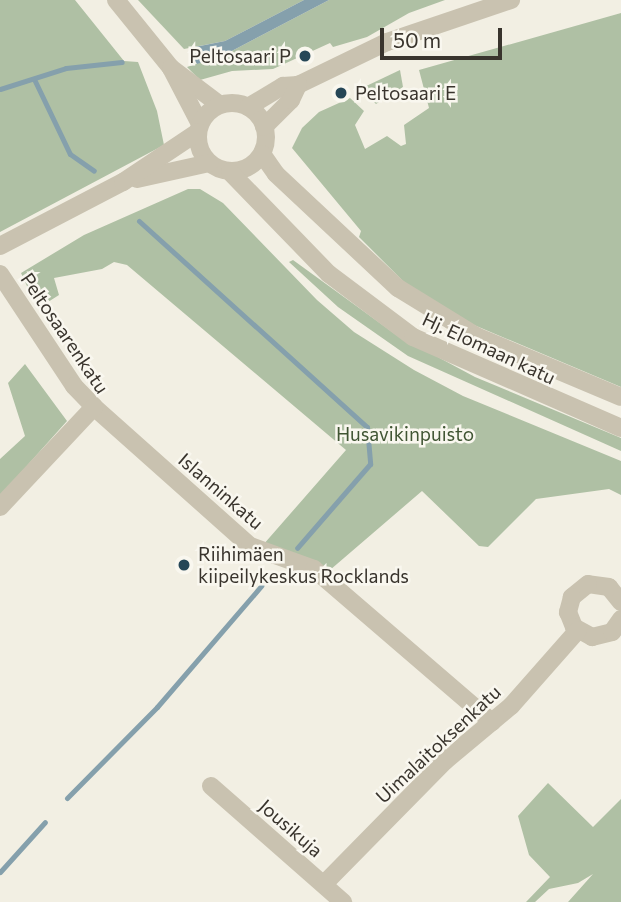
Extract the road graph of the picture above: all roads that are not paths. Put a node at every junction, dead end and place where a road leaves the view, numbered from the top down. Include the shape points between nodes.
1 (116, 0) edge
2 (511, 0) edge
3 (171, 68) junction
4 (298, 85) junction
5 (220, 105) junction
6 (248, 107) junction
7 (264, 127) junction
8 (199, 128) junction
9 (262, 154) junction
10 (209, 163) junction
11 (230, 172) junction
12 (123, 182) junction
13 (0, 246) edge
14 (0, 274) edge
15 (621, 397) edge
16 (94, 407) junction
17 (621, 428) edge
18 (0, 507) edge
19 (621, 602) edge
20 (621, 619) edge
21 (578, 631) junction
22 (492, 722) junction
23 (211, 786) dead end
24 (324, 884) junction
25 (344, 902) edge

1 - 3 street
2 - 4 street via 387,41
3 - 5 street
3 - 8 street
4 - 6 street via 283,86
4 - 7 street via 291,100
5 - 6 street
5 - 8 street
6 - 7 street
7 - 9 street
8 - 10 street via 198,143
8 - 12 street
9 - 11 street via 249,167
9 - 15 street, Hj. Elomaan katu via 276,174 397,288 476,335
10 - 11 street
10 - 12 street
11 - 17 street, Hj. Elomaan katu via 329,274 413,337
12 - 13 street
14 - 16 street, Peltosaarenkatu via 74,386
16 - 18 street, Peltosaarenkatu
16 - 22 street, Islanninkatu via 250,546 314,569
19 - 21 street via 604,585 579,589 569,607
20 - 21 street via 602,637
21 - 22 street, Uimalaitoksenkatu
22 - 24 street, Uimalaitoksenkatu via 445,761
23 - 24 street, Jousikuja
24 - 25 street, Jousikuja

